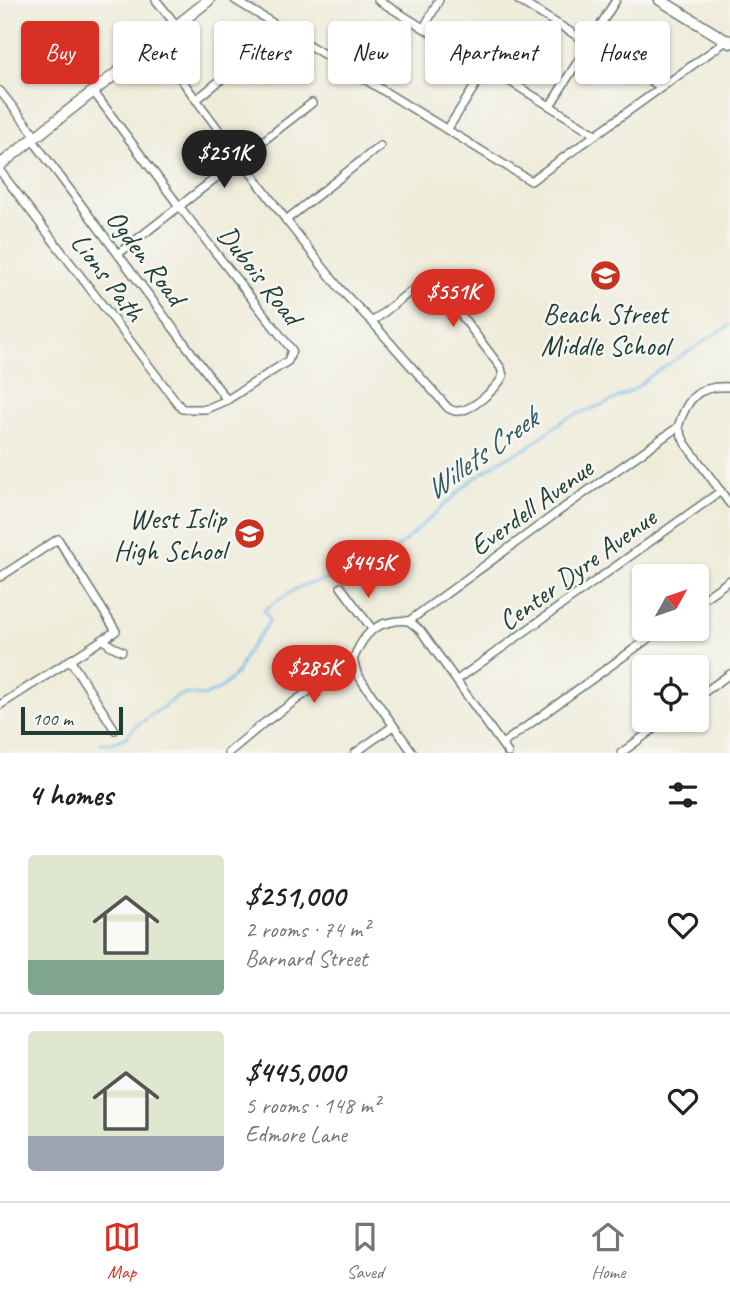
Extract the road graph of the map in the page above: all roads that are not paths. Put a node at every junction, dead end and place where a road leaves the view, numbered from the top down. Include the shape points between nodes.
1 (156, 0) edge
2 (209, 0) edge
3 (235, 0) edge
4 (378, 0) edge
5 (439, 0) edge
6 (519, 0) edge
7 (616, 0) edge
8 (660, 0) edge
9 (173, 21) edge
10 (183, 21) edge
11 (603, 21) edge
12 (424, 28) joint
13 (575, 34) edge
14 (728, 41) edge
15 (575, 67) edge
16 (113, 76) edge
17 (184, 84) edge
18 (216, 84) edge
19 (476, 84) edge
20 (514, 84) edge
21 (656, 84) edge
22 (661, 87) junction
23 (0, 90) edge
24 (93, 91) junction
25 (196, 100) junction
26 (312, 103) dead end
27 (550, 106) junction
28 (447, 130) junction
29 (595, 134) junction
30 (34, 138) junction
31 (380, 146) dead end
32 (241, 159) junction
33 (0, 165) edge
34 (0, 171) edge
35 (179, 206) junction
36 (286, 220) junction
37 (118, 254) junction
38 (372, 322) junction
39 (730, 387) edge
40 (227, 400) junction
41 (678, 427) junction
42 (721, 491) junction
43 (730, 504) edge
44 (0, 578) edge
45 (730, 580) edge
46 (341, 587) dead end
47 (709, 595) edge
48 (410, 621) junction
49 (372, 629) junction
50 (103, 639) junction
51 (645, 641) edge
52 (122, 651) dead end
53 (71, 660) junction
54 (353, 660) junction
55 (730, 674) edge
56 (457, 680) junction
57 (709, 689) edge
58 (0, 705) edge
59 (393, 726) junction
60 (115, 730) dead end
61 (649, 732) edge
62 (502, 744) junction
63 (228, 753) edge
64 (355, 753) edge
65 (413, 753) edge
66 (508, 753) edge
67 (621, 753) edge

1 - 9 street
2 - 10 main road
3 - 28 street
4 - 12 street
5 - 12 street
6 - 13 street
7 - 11 street
8 - 14 main road
14 - 22 street
15 - 27 street
16 - 24 main road
17 - 25 street
18 - 25 street
19 - 28 street
20 - 27 street
21 - 22 street
22 - 29 street
23 - 30 street, Ogden Road
24 - 30 main road
24 - 35 street, Dubois Road
25 - 32 street
26 - 32 street
27 - 29 street
28 - 29 street via 531,181
30 - 33 main road
30 - 37 street, Ogden Road
31 - 36 street
32 - 35 street
32 - 36 street
34 - 40 street, Lions Path via 182,409 206,409
35 - 37 street
35 - 40 street, Dubois Road via 292,350 288,361
36 - 38 street
37 - 40 street, Ogden Road
38 - 38 street via 426,282 435,283 503,376 467,410 456,412
39 - 41 street via 698,392
41 - 42 street
41 - 48 street, Everdell Avenue
42 - 43 street
42 - 56 street, Center Dyre Avenue
44 - 50 street via 58,539 116,631
45 - 47 street
46 - 49 street
48 - 49 street
48 - 56 street
49 - 54 street
50 - 52 street
50 - 53 street
51 - 62 street
53 - 58 street
53 - 60 street
54 - 59 street
54 - 63 street
55 - 57 street
56 - 62 street
59 - 64 street
59 - 65 street
61 - 67 street
62 - 66 street

